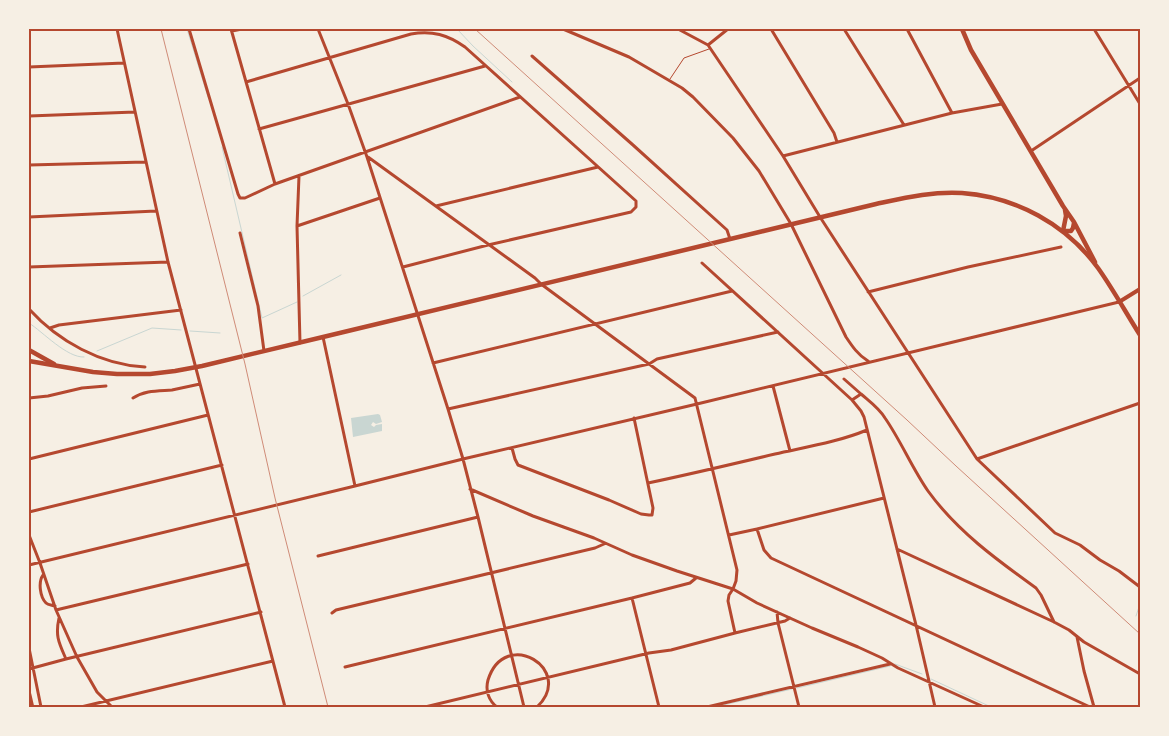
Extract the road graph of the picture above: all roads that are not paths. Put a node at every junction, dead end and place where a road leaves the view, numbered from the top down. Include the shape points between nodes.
1 (117, 29) edge
2 (189, 29) edge
3 (242, 29) edge
4 (318, 29) edge
5 (563, 29) edge
6 (678, 29) edge
7 (728, 29) edge
8 (770, 29) edge
9 (844, 29) edge
10 (908, 29) edge
11 (962, 29) edge
12 (1094, 29) edge
13 (232, 30) edge
14 (708, 47) junction
15 (532, 56) dead end
16 (329, 58) junction
17 (124, 63) junction
18 (486, 66) junction
19 (29, 67) edge
20 (1140, 78) edge
21 (669, 80) junction
22 (246, 82) junction
23 (1128, 85) junction
24 (520, 97) junction
25 (348, 104) junction
26 (1002, 104) junction
27 (1140, 104) edge
28 (135, 112) junction
29 (952, 113) junction
30 (29, 116) edge
31 (904, 125) junction
32 (259, 129) junction
33 (837, 142) junction
34 (1031, 151) junction
35 (365, 152) junction
36 (783, 156) junction
37 (367, 157) junction
38 (146, 162) junction
39 (29, 165) edge
40 (598, 167) junction
41 (299, 176) junction
42 (275, 184) junction
43 (380, 198) junction
44 (436, 206) junction
45 (1063, 206) junction
46 (156, 211) junction
47 (29, 216) edge
48 (820, 218) junction
49 (1064, 222) junction
50 (1074, 222) junction
51 (791, 224) junction
52 (1054, 224) junction
53 (297, 226) junction
54 (1064, 232) junction
55 (240, 233) dead end
56 (730, 238) junction
57 (488, 245) junction
58 (1061, 247) dead end
59 (168, 262) junction
60 (702, 263) dead end
61 (29, 267) edge
62 (403, 267) junction
63 (1098, 268) junction
64 (540, 284) junction
65 (1140, 289) edge
66 (732, 291) junction
67 (868, 292) junction
68 (1119, 302) junction
69 (29, 309) edge
70 (181, 310) junction
71 (418, 314) junction
72 (594, 324) junction
73 (49, 328) junction
74 (778, 332) junction
75 (1140, 335) edge
76 (323, 337) junction
77 (300, 343) junction
78 (29, 350) edge
79 (264, 351) junction
80 (908, 353) junction
81 (29, 361) edge
82 (868, 362) junction
83 (433, 363) junction
84 (649, 364) junction
85 (57, 366) junction
86 (145, 366) dead end
87 (196, 367) junction
88 (823, 373) junction
89 (844, 379) dead end
90 (200, 384) junction
91 (106, 386) dead end
92 (772, 386) junction
93 (861, 394) junction
94 (29, 398) edge
95 (132, 398) dead end
96 (852, 400) junction
97 (1140, 403) edge
98 (697, 404) junction
99 (448, 409) junction
100 (208, 415) junction
101 (634, 418) junction
102 (867, 430) junction
103 (512, 448) junction
104 (790, 451) junction
105 (29, 458) edge
106 (463, 459) junction
107 (977, 459) junction
108 (222, 465) junction
109 (712, 470) junction
110 (648, 483) junction
111 (356, 486) junction
112 (470, 490) junction
113 (884, 498) junction
114 (29, 512) edge
115 (235, 515) junction
116 (478, 517) junction
117 (757, 530) junction
118 (29, 535) edge
119 (729, 535) junction
120 (604, 544) junction
121 (896, 548) junction
122 (318, 556) dead end
123 (40, 562) junction
124 (248, 564) junction
125 (29, 565) edge
126 (491, 573) junction
127 (44, 574) junction
128 (696, 578) junction
129 (1140, 587) edge
130 (733, 589) junction
131 (632, 598) junction
132 (55, 608) junction
133 (261, 612) junction
134 (332, 612) dead end
135 (777, 612) junction
136 (59, 617) junction
137 (790, 618) junction
138 (1054, 622) junction
139 (778, 623) junction
140 (916, 625) junction
141 (504, 629) junction
142 (735, 632) junction
143 (1076, 637) junction
144 (29, 648) edge
145 (645, 654) junction
146 (511, 655) junction
147 (77, 657) junction
148 (66, 659) junction
149 (273, 661) junction
150 (890, 664) junction
151 (345, 667) dead end
152 (31, 668) edge
153 (1140, 674) edge
154 (548, 678) junction
155 (928, 681) junction
156 (518, 684) junction
157 (794, 687) junction
158 (487, 692) junction
159 (29, 694) edge
160 (1090, 695) junction
161 (107, 701) junction
162 (1084, 704) junction
163 (32, 707) edge
164 (41, 707) edge
165 (81, 707) edge
166 (112, 707) edge
167 (285, 707) edge
168 (425, 707) edge
169 (497, 707) edge
170 (524, 707) edge
171 (538, 707) edge
172 (658, 707) edge
173 (707, 707) edge
174 (799, 707) edge
175 (935, 707) edge
176 (984, 707) edge
177 (1090, 707) edge
178 (1094, 707) edge

1 - 17 street
2 - 42 street via 240,198
3 - 13 street
4 - 16 street
5 - 21 street via 622,54
6 - 14 street
7 - 14 street
8 - 33 street
9 - 31 street
10 - 29 street
11 - 26 main road
12 - 23 street
13 - 22 street
14 - 21 lane via 684,58
14 - 36 street
15 - 56 street via 727,230
16 - 18 street via 411,34 431,32 447,36 465,47
16 - 22 street
16 - 25 street
17 - 19 street
17 - 28 street
18 - 24 street
18 - 25 street
20 - 23 street
21 - 51 street via 693,97 733,138
22 - 32 street
23 - 27 street
23 - 34 street
24 - 35 street
24 - 40 street
25 - 32 street
25 - 35 street
26 - 29 street
26 - 34 main road
28 - 30 street
28 - 38 street
29 - 31 street
31 - 33 street
32 - 42 street
33 - 36 street
34 - 45 main road
35 - 37 street
35 - 41 street
36 - 48 street
37 - 43 street
37 - 44 street
38 - 39 street
38 - 46 street
40 - 44 street
40 - 57 street via 634,198 636,207 632,212
41 - 42 street
41 - 53 street
43 - 53 street
43 - 62 street
44 - 57 street
45 - 49 main road
45 - 50 main road
46 - 47 street
46 - 59 street
48 - 51 main road
48 - 52 main road via 904,198 962,193 1008,202
48 - 67 street
49 - 52 main road
49 - 54 main road
50 - 54 main road via 1074,228
50 - 63 main road
51 - 56 main road
51 - 82 street via 844,334 856,352
52 - 54 main road
53 - 77 street
54 - 63 main road
55 - 79 street via 258,306
56 - 64 main road
57 - 62 street
57 - 64 street
58 - 67 street
59 - 61 street
59 - 70 street
60 - 66 street
62 - 71 street
63 - 68 main road
64 - 71 main road
64 - 72 street
65 - 68 street
66 - 72 street
66 - 74 street
67 - 80 street
68 - 75 main road
68 - 80 street
69 - 73 street
70 - 73 street
70 - 87 street
71 - 76 main road
71 - 83 street
72 - 83 street
72 - 84 street
73 - 86 street via 96,356 122,365
74 - 84 street
74 - 88 street
76 - 77 main road
76 - 111 street
77 - 79 main road
78 - 85 main road
79 - 87 main road
80 - 82 street
80 - 107 street
81 - 85 main road
82 - 88 street
83 - 99 street
84 - 98 street via 692,395
84 - 99 street
85 - 87 main road via 117,374 150,374
87 - 90 street
88 - 92 street
88 - 96 street
89 - 93 street
90 - 95 street via 150,391
90 - 100 street
91 - 94 street
92 - 98 street
92 - 104 street
93 - 96 street
93 - 138 street via 884,416 940,506 962,531 1036,588
96 - 102 street via 861,411
97 - 107 street
98 - 101 street
98 - 109 street
99 - 106 street
100 - 105 street
100 - 108 street
101 - 103 street
101 - 110 street
102 - 104 street
102 - 113 street
103 - 106 street
103 - 110 street via 518,465 649,516 654,508
104 - 109 street
106 - 111 street
106 - 112 street
107 - 129 street via 1055,533 1080,545
108 - 114 street
108 - 115 street
109 - 110 street
109 - 119 street
111 - 115 street
112 - 116 street
112 - 120 street
113 - 117 street
113 - 121 street
115 - 123 street
115 - 124 street
116 - 122 street
116 - 126 street
117 - 119 street
117 - 140 street via 764,550 771,558
118 - 123 street
119 - 130 street via 737,570
120 - 126 street
120 - 128 street
121 - 138 street
121 - 140 street
123 - 125 street
123 - 127 street
124 - 132 street
124 - 133 street
126 - 134 street
126 - 141 street
127 - 132 street
127 - 132 street via 40,578 41,591 45,601
128 - 130 street
128 - 131 street via 690,583
130 - 135 street
130 - 142 street via 728,600
131 - 141 street
131 - 145 street
132 - 136 street
133 - 147 street
133 - 149 street
135 - 137 street
135 - 139 street
136 - 147 street
136 - 148 street via 58,640
137 - 139 street
137 - 150 street
138 - 143 street
139 - 142 street
139 - 157 street
140 - 155 street
140 - 162 street
141 - 146 street
141 - 151 street
142 - 145 street
143 - 153 street
143 - 160 street
144 - 152 street
145 - 154 street
145 - 172 street
146 - 154 street via 534,659 544,668
146 - 156 street
146 - 158 street via 495,666 487,683
147 - 148 street
147 - 161 street via 97,692
148 - 152 street
149 - 161 street
149 - 167 street
150 - 155 street
150 - 157 street
152 - 164 street
154 - 156 street
154 - 171 street via 548,692
155 - 175 street
155 - 176 street
156 - 158 street
156 - 170 street
157 - 173 street
157 - 174 street
158 - 168 street
158 - 169 street
159 - 163 main road
160 - 162 street via 1090,700
160 - 178 street
161 - 165 street
161 - 166 street
162 - 177 street

